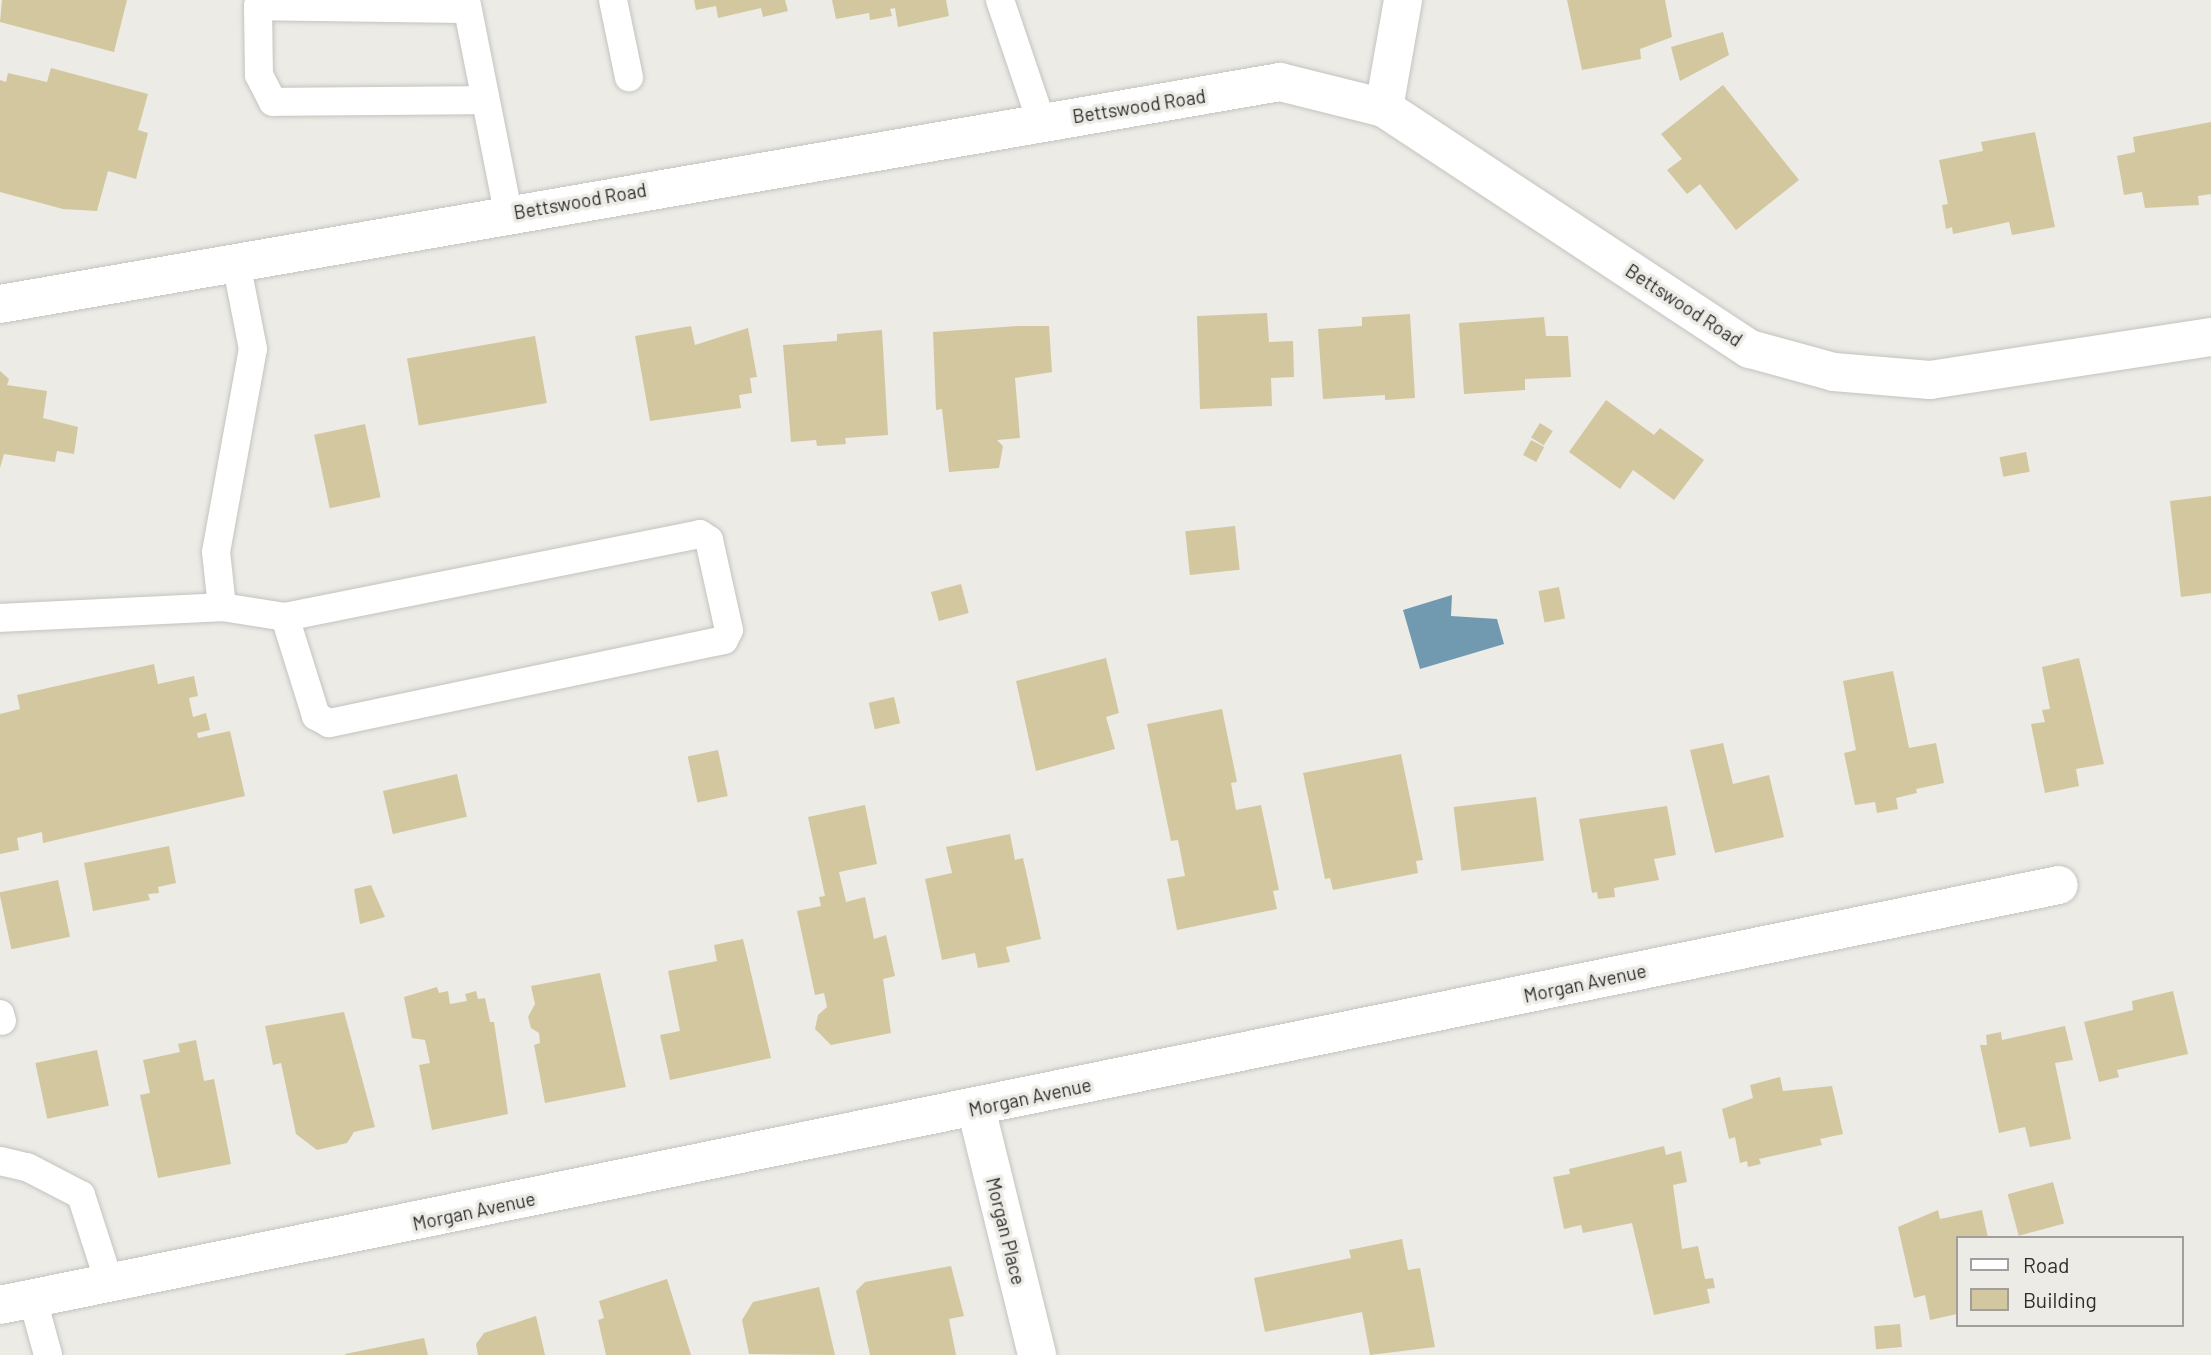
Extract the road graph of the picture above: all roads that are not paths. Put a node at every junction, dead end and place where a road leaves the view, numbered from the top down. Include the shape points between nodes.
1 (614, 0) edge
2 (1000, 0) edge
3 (1404, 0) edge
4 (466, 4) edge
5 (629, 77) dead end
6 (485, 100) junction
7 (1384, 108) junction
8 (1041, 121) junction
9 (508, 213) junction
10 (236, 262) junction
11 (0, 304) edge
12 (2211, 337) edge
13 (222, 607) junction
14 (285, 617) junction
15 (0, 618) edge
16 (2059, 885) dead end
17 (976, 1108) junction
18 (0, 1161) edge
19 (110, 1285) junction
20 (16, 1303) edge
21 (48, 1355) edge
22 (1037, 1355) edge

1 - 5 lane
2 - 8 lane
3 - 7 street
4 - 6 lane
4 - 6 lane via 258,6 259,75 273,102
6 - 9 lane
7 - 8 street, Bettswood Road via 1280,82
7 - 12 street, Bettswood Road via 1749,349 1834,372 1930,380
8 - 9 street, Bettswood Road
9 - 10 street, Bettswood Road
10 - 11 street, Bettswood Road
10 - 13 lane via 253,349 216,552
13 - 14 lane
13 - 15 lane
14 - 14 lane via 316,716 329,723 724,640 729,630 709,540 700,534
16 - 17 street, Morgan Avenue
17 - 19 street, Morgan Avenue
17 - 22 street, Morgan Place
18 - 19 lane via 27,1167 81,1195
19 - 20 street, Morgan Avenue
20 - 21 lane

